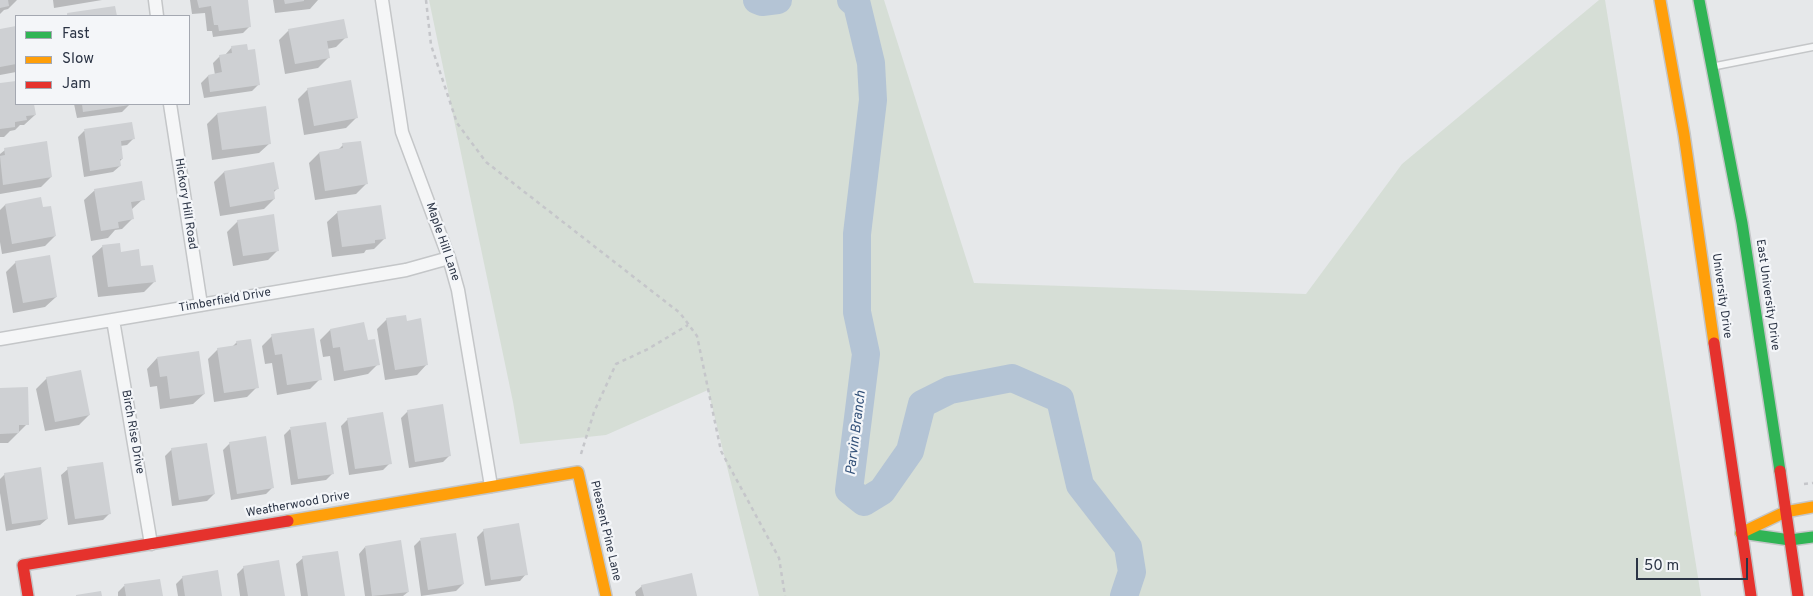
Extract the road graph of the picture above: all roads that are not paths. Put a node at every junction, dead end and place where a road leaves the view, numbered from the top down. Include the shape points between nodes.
1 (155, 0) edge
2 (382, 0) edge
3 (1660, 0) edge
4 (1699, 0) edge
5 (157, 15) edge
6 (1813, 47) edge
7 (1713, 67) junction
8 (170, 105) edge
9 (449, 258) junction
10 (200, 305) junction
11 (113, 320) junction
12 (0, 339) edge
13 (578, 472) joint
14 (491, 486) junction
15 (1813, 507) edge
16 (1785, 512) junction
17 (1741, 533) junction
18 (1813, 537) edge
19 (1790, 540) junction
20 (151, 544) junction
21 (28, 596) edge
22 (606, 596) edge
23 (1751, 596) edge
24 (1798, 596) edge

1 - 5 street
2 - 9 street, Maple Hill Lane via 402,132
3 - 17 main road, University Drive via 1684,134
4 - 7 main road, East University Drive
6 - 7 lane
7 - 16 main road, East University Drive via 1744,230
8 - 10 street, Hickory Hill Road
9 - 10 street, Timberfield Drive via 406,270
9 - 14 street, Maple Hill Lane via 459,297
10 - 11 street, Timberfield Drive
11 - 12 street, Timberfield Drive
11 - 20 street, Birch Rise Drive
13 - 14 main road, Weatherwood Drive
13 - 22 main road, Pleasent Pine Lane
14 - 20 main road, Weatherwood Drive
15 - 16 main road
16 - 17 main road
16 - 19 main road, East University Drive
17 - 19 main road
17 - 23 main road, University Drive
18 - 19 main road
19 - 24 main road, East University Drive
20 - 21 main road, Weatherwood Drive via 23,565

